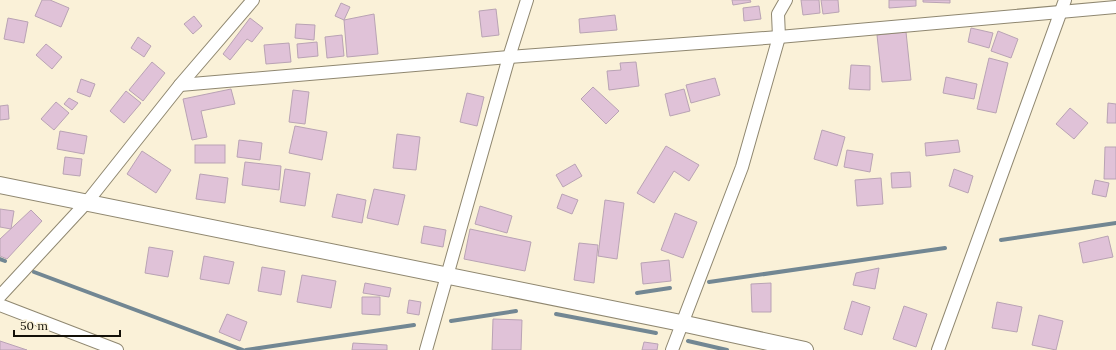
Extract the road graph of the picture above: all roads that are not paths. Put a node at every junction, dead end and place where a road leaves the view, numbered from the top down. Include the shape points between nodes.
1 (253, 0) edge
2 (527, 0) edge
3 (786, 0) edge
4 (1064, 0) edge
5 (1116, 7) edge
6 (1060, 12) junction
7 (779, 37) junction
8 (509, 57) junction
9 (180, 85) junction
10 (0, 185) edge
11 (87, 202) junction
12 (447, 275) junction
13 (0, 296) edge
14 (0, 305) edge
15 (681, 323) junction
16 (117, 350) edge
17 (426, 350) edge
18 (672, 350) edge
19 (805, 350) edge
20 (938, 350) edge

1 - 9 street
2 - 8 street
3 - 7 street via 778,14
4 - 6 street
5 - 6 street
6 - 7 street
6 - 20 street
7 - 8 street
7 - 15 street via 742,167
8 - 9 street
8 - 12 street
9 - 11 street
10 - 11 street
11 - 12 street
11 - 13 street
12 - 15 street
12 - 17 street
14 - 16 street
15 - 18 street
15 - 19 street

